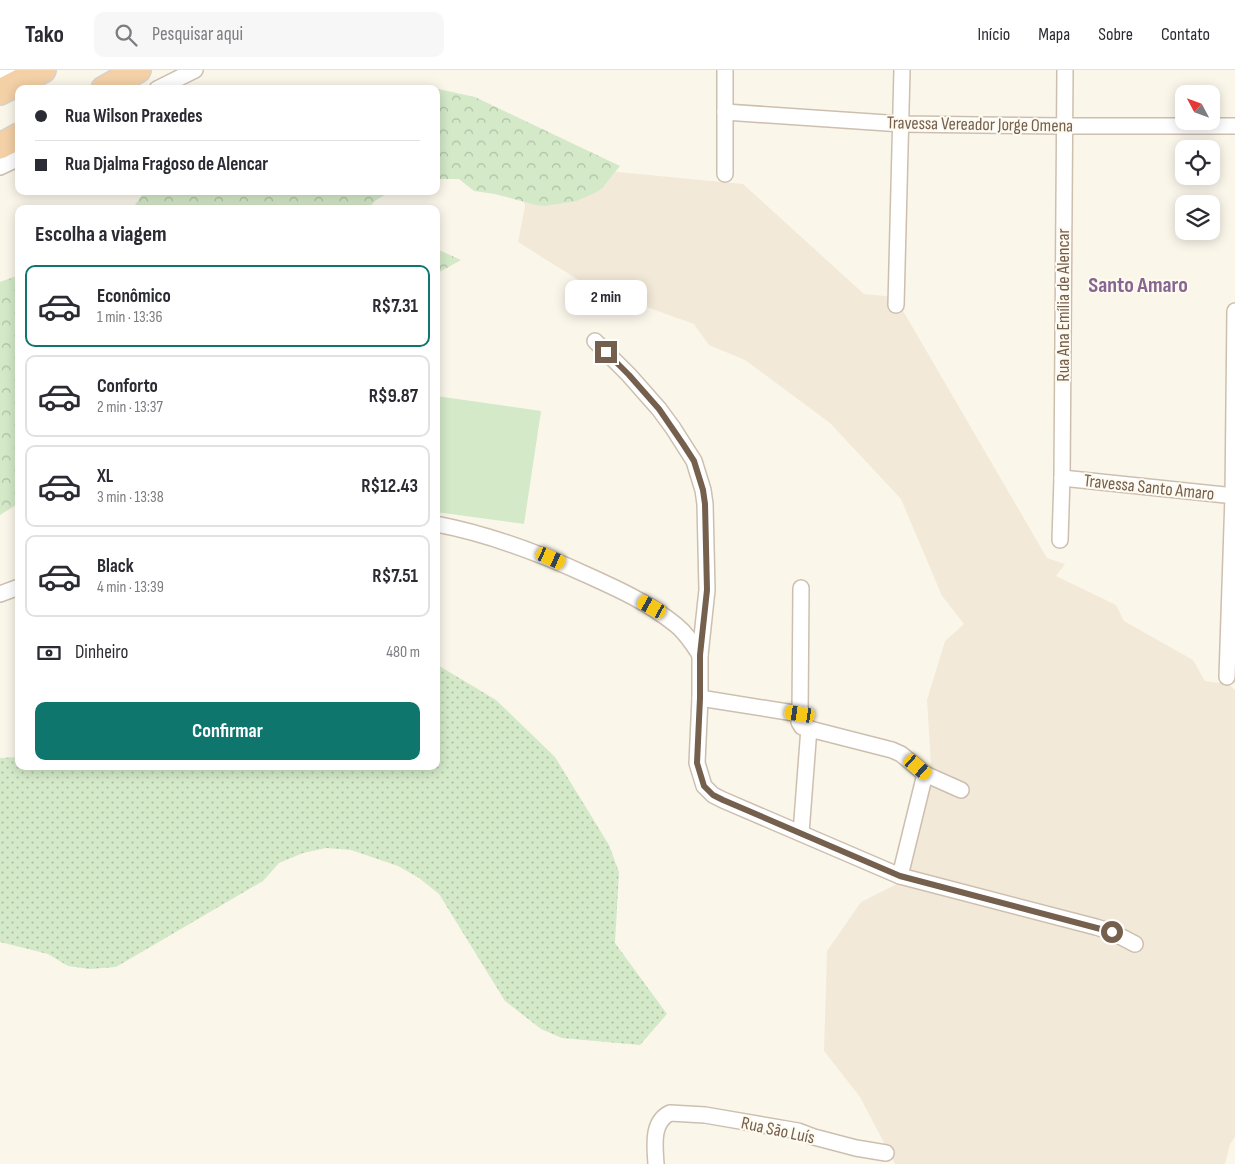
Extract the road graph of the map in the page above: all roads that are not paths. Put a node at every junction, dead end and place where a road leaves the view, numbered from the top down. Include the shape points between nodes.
1 (12, 70) edge
2 (43, 70) edge
3 (138, 70) edge
4 (195, 70) edge
5 (725, 70) edge
6 (902, 70) edge
7 (1065, 70) edge
8 (0, 76) edge
9 (111, 85) edge
10 (165, 85) edge
11 (0, 92) edge
12 (725, 112) junction
13 (902, 124) junction
14 (1065, 126) junction
15 (1235, 126) edge
16 (15, 138) edge
17 (0, 146) edge
18 (15, 160) edge
19 (0, 167) edge
20 (725, 174) dead end
21 (896, 305) dead end
22 (1235, 310) edge
23 (595, 341) dead end
24 (1062, 478) junction
25 (1234, 496) edge
26 (440, 525) edge
27 (1060, 540) dead end
28 (15, 588) edge
29 (801, 588) dead end
30 (0, 594) edge
31 (700, 655) junction
32 (1227, 677) dead end
33 (700, 698) junction
34 (800, 714) junction
35 (809, 728) junction
36 (925, 774) junction
37 (961, 790) dead end
38 (801, 832) junction
39 (900, 876) junction
40 (1135, 944) dead end
41 (886, 1153) dead end
42 (656, 1164) edge

1 - 8 street
2 - 11 highway
3 - 9 highway
4 - 10 street
5 - 12 street
6 - 13 street
7 - 14 street, Rua Ana Emília de Alencar
12 - 13 street, Travessa Vereador Jorge Omena
12 - 20 street
13 - 14 street, Travessa Vereador Jorge Omena
13 - 21 street
14 - 15 street, Travessa Vereador Jorge Omena
14 - 24 street, Rua Ana Emília de Alencar
16 - 17 highway
18 - 19 street
22 - 25 street
23 - 31 street via 659,409 694,461 705,504 707,590
24 - 25 street, Travessa Santo Amaro
24 - 27 street, Rua Ana Emília de Alencar
25 - 32 street
26 - 31 street via 478,533 535,553 622,590 677,626
28 - 30 street
29 - 34 street
31 - 33 street
33 - 34 street
33 - 38 street via 697,763 704,786 723,800
34 - 35 street via 800,725
35 - 36 street via 892,750
35 - 38 street
36 - 37 street
36 - 39 street
38 - 39 street
39 - 40 street via 1096,927
41 - 42 street, Rua São Luís via 798,1131 706,1115 670,1113 657,1127

